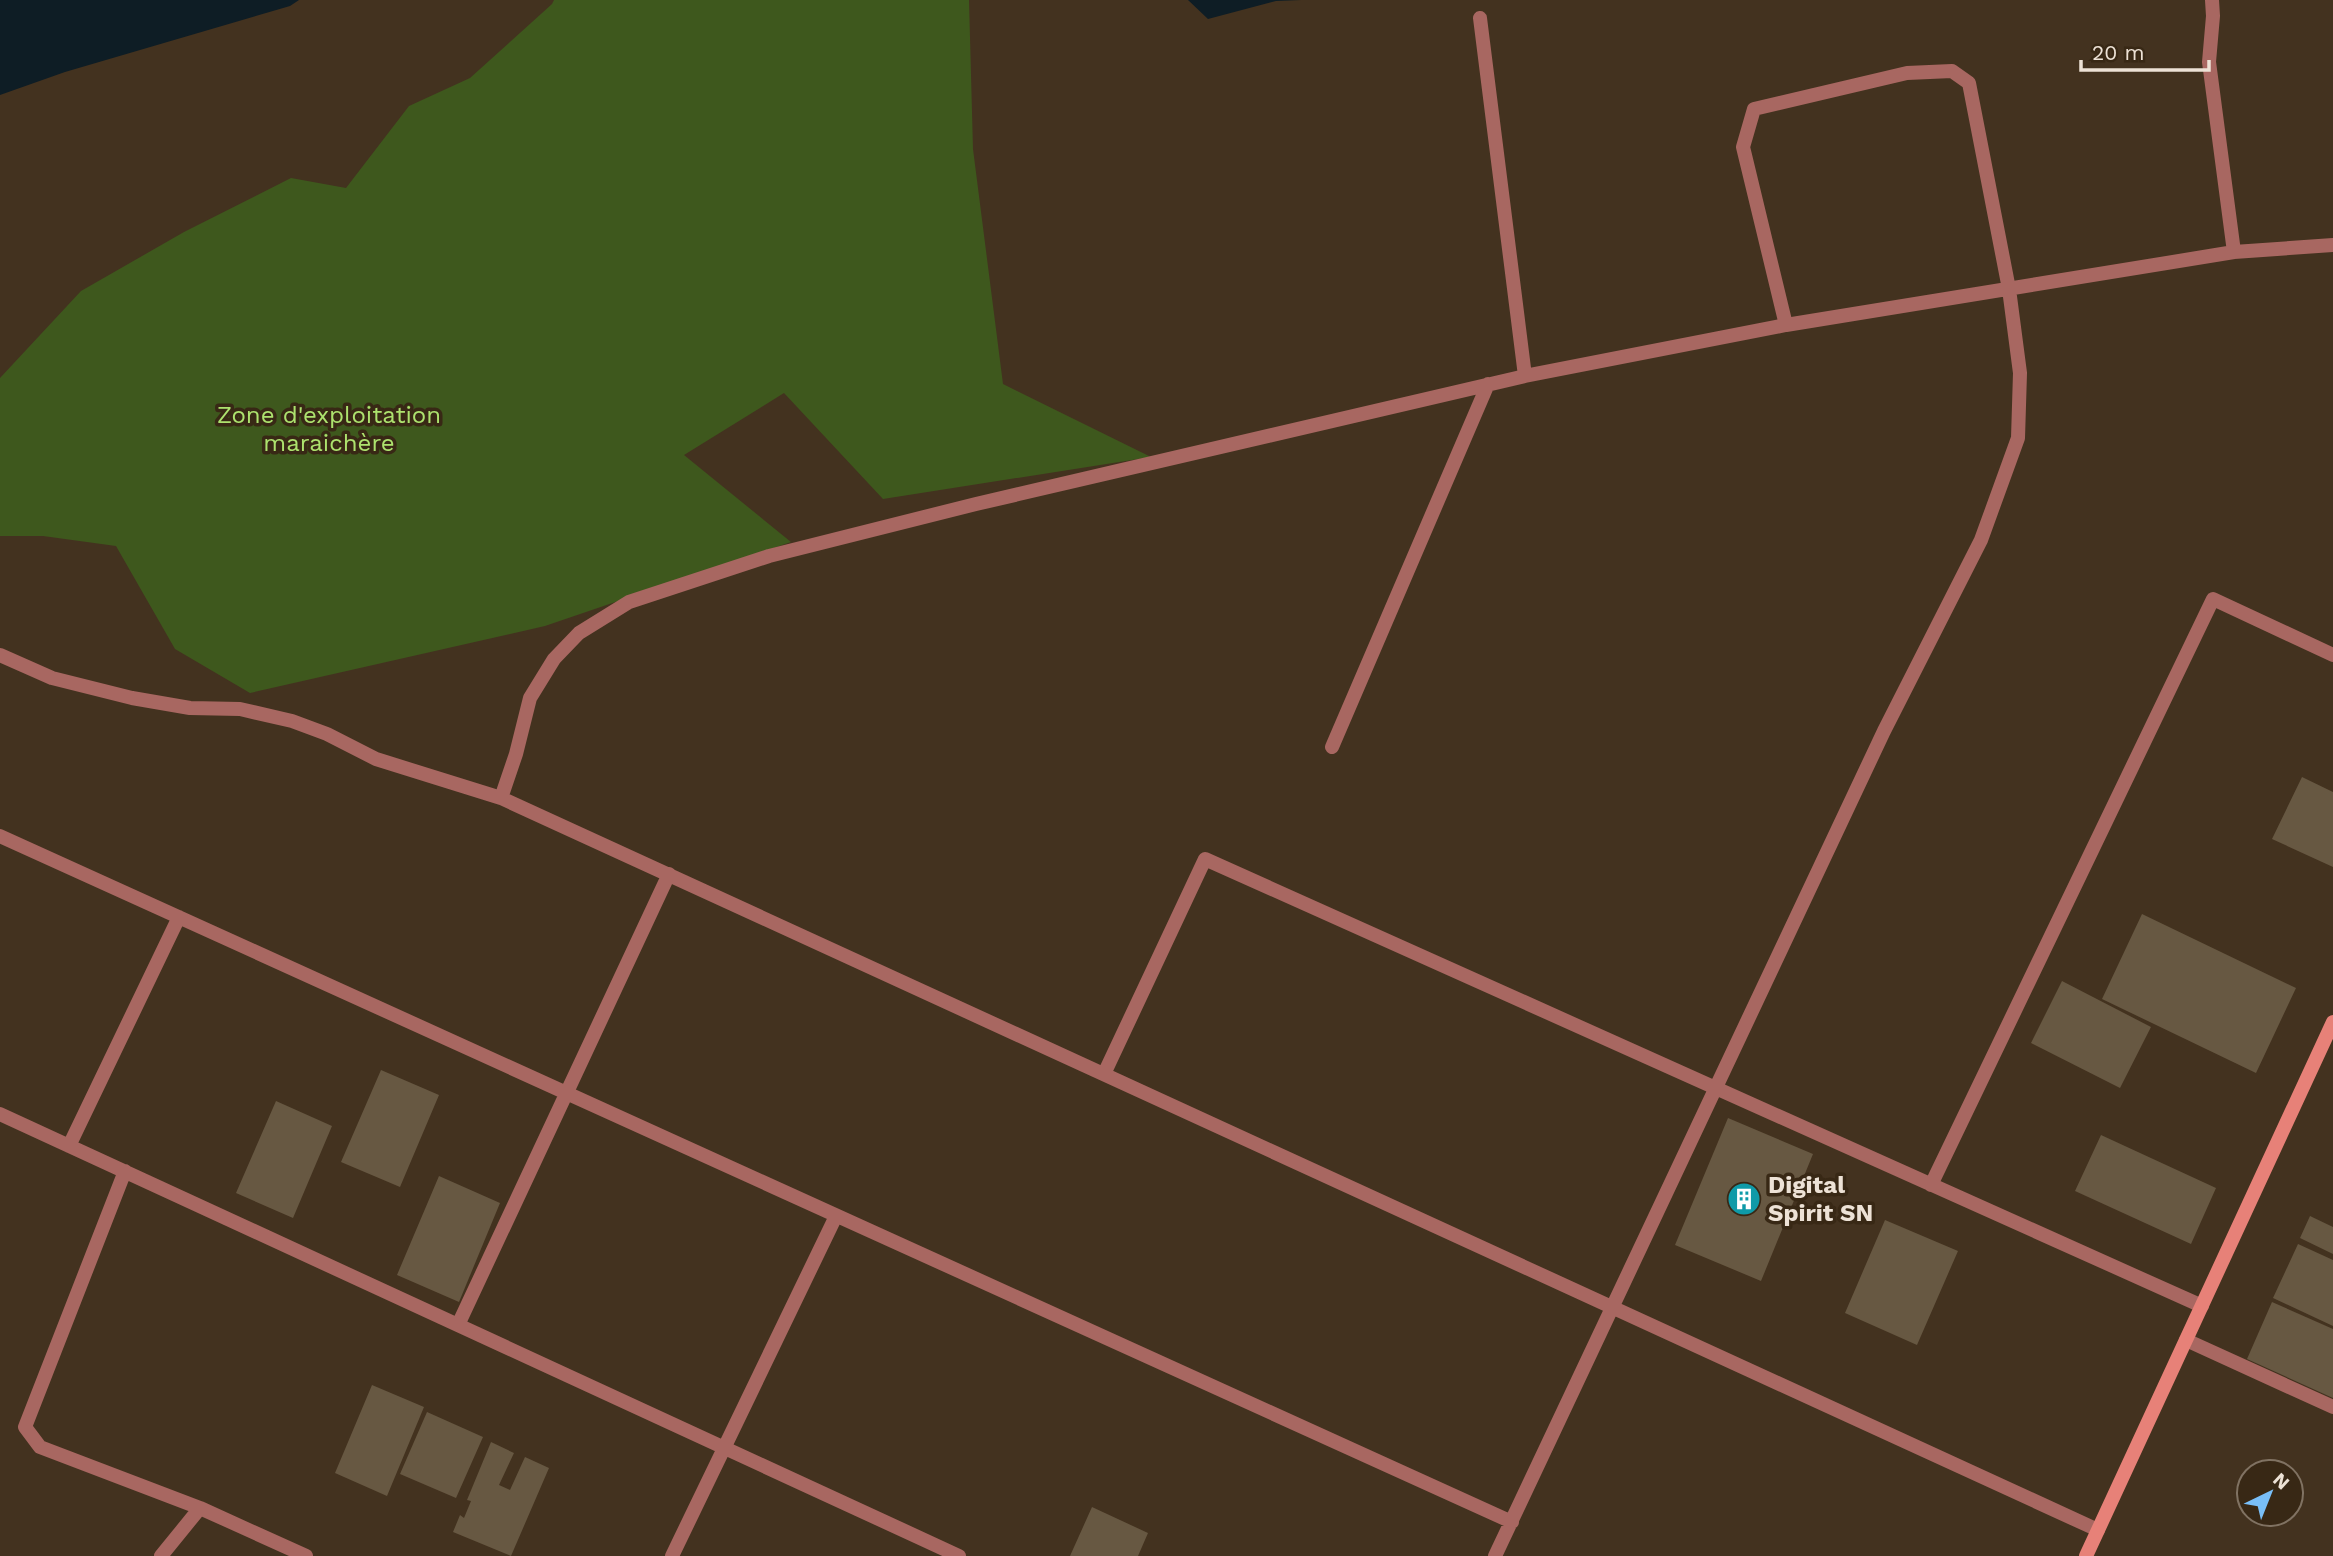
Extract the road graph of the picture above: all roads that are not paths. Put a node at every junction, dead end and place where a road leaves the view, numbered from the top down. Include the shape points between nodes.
1 (2212, 0) edge
2 (1480, 18) dead end
3 (2333, 245) edge
4 (2234, 253) junction
5 (2009, 289) junction
6 (1786, 325) junction
7 (1525, 376) junction
8 (1489, 384) junction
9 (0, 655) edge
10 (2333, 655) edge
11 (1332, 747) dead end
12 (501, 797) junction
13 (0, 836) edge
14 (669, 874) junction
15 (179, 917) junction
16 (2333, 1022) edge
17 (1104, 1073) junction
18 (1716, 1088) junction
19 (567, 1093) junction
20 (0, 1114) edge
21 (69, 1146) junction
22 (125, 1171) junction
23 (1931, 1185) junction
24 (836, 1216) junction
25 (2202, 1306) junction
26 (1613, 1307) junction
27 (458, 1325) junction
28 (2186, 1340) junction
29 (2333, 1407) edge
30 (724, 1447) junction
31 (200, 1508) junction
32 (1512, 1522) junction
33 (2098, 1530) junction
34 (161, 1556) edge
35 (306, 1556) edge
36 (672, 1556) edge
37 (958, 1556) edge
38 (1496, 1556) edge
39 (2086, 1556) edge

1 - 4 street via 2209,62
2 - 7 street
3 - 4 street
4 - 5 street
5 - 6 street
5 - 6 street via 1969,83 1952,71 1908,73 1754,109 1743,147
5 - 18 street via 2020,373 2018,438 1981,540 1884,731
6 - 7 street
7 - 8 street
8 - 11 street
8 - 12 street via 782,552 629,602 579,633 554,659 530,698
9 - 12 street via 52,678 132,698 190,708 240,709 292,721 376,760
10 - 23 street via 2213,598
12 - 14 street
13 - 15 street
14 - 17 street
14 - 19 street
15 - 19 street
15 - 21 street
16 - 25 street
17 - 18 street via 1205,859
17 - 26 street
18 - 23 street
18 - 26 street
19 - 24 street
19 - 27 street
20 - 21 street
21 - 22 street
22 - 27 street
22 - 31 street via 25,1427 40,1447
23 - 25 street
24 - 30 street
24 - 32 street
25 - 28 street
26 - 32 street
26 - 33 street
27 - 30 street
28 - 29 street
28 - 33 street
30 - 36 street
30 - 37 street
31 - 34 street
31 - 35 street
32 - 38 street
33 - 39 street

